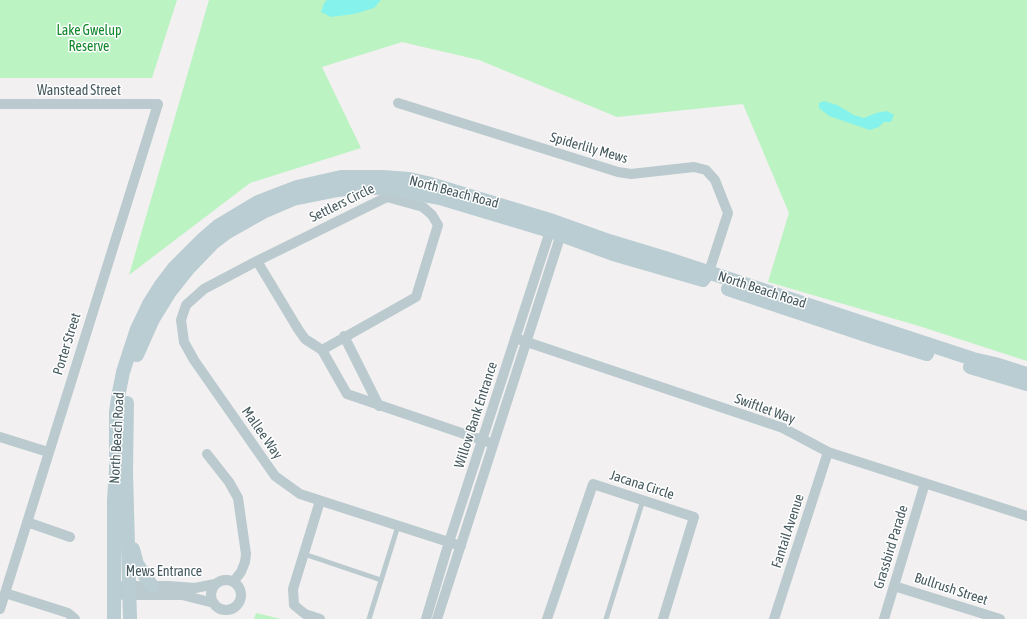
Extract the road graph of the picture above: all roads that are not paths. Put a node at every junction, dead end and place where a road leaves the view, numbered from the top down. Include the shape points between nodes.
1 (398, 103) dead end
2 (0, 104) edge
3 (158, 104) joint
4 (557, 228) junction
5 (257, 261) junction
6 (708, 277) junction
7 (344, 336) junction
8 (515, 338) junction
9 (526, 342) junction
10 (322, 350) junction
11 (1027, 374) edge
12 (1027, 384) edge
13 (379, 406) junction
14 (0, 437) edge
15 (482, 440) junction
16 (493, 444) junction
17 (48, 452) junction
18 (828, 452) junction
19 (207, 454) dead end
20 (925, 483) junction
21 (643, 500) junction
22 (320, 501) junction
23 (1027, 516) edge
24 (27, 522) junction
25 (398, 526) junction
26 (128, 535) junction
27 (70, 537) dead end
28 (449, 542) junction
29 (461, 546) junction
30 (304, 554) junction
31 (381, 580) junction
32 (234, 581) junction
33 (215, 584) junction
34 (152, 586) junction
35 (894, 586) junction
36 (130, 590) junction
37 (113, 591) junction
38 (5, 593) junction
39 (214, 603) junction
40 (0, 609) edge
41 (226, 614) edge
42 (75, 619) edge
43 (114, 619) edge
44 (130, 619) edge
45 (320, 619) edge
46 (369, 619) edge
47 (426, 619) edge
48 (437, 619) edge
49 (547, 619) edge
50 (606, 619) edge
51 (663, 619) edge
52 (774, 619) edge
53 (884, 619) edge
54 (1000, 619) edge

1 - 6 street, Spiderlily Mews via 618,172 631,174 694,167 706,170 715,180 728,213
2 - 3 street, Wanstead Street
3 - 17 street, Porter Street
4 - 6 main road, North Beach Road via 609,241
4 - 8 street, Willow Bank Entrance
4 - 9 street, Willow Bank Entrance
4 - 26 main road, North Beach Road via 440,198 402,190 369,187 338,190 293,200 265,211 226,233 177,281 160,306 140,346 126,407
4 - 37 main road, North Beach Road via 427,183 383,177 340,177 296,187 258,202 203,238 161,285 137,329 123,372 116,428
5 - 7 street, Settlers Circle via 387,197 423,207 438,225 416,297
5 - 10 street via 305,339
5 - 22 street, Mallee Way via 204,289 186,305 181,320 184,342 275,476 300,494
6 - 11 main road, North Beach Road
6 - 12 main road, North Beach Road via 878,339
7 - 10 street, Settlers Circle
7 - 13 street
8 - 9 street, Swiftlet Way
8 - 15 street, Willow Bank Entrance
9 - 16 street, Willow Bank Entrance
9 - 18 street, Swiftlet Way via 783,428
10 - 13 street via 347,394
13 - 15 street
14 - 17 street
15 - 16 street
15 - 28 street, Willow Bank Entrance
16 - 29 street, Willow Bank Entrance
17 - 24 street, Porter Street
18 - 20 street, Swiftlet Way
18 - 52 street, Fantail Avenue
19 - 32 street via 230,482 238,498 246,554 241,572
20 - 23 street, Swiftlet Way
20 - 35 street, Grassbird Parade
21 - 49 street, Jacana Circle via 593,484
21 - 50 lane
21 - 51 street, Jacana Circle via 694,517
22 - 25 street, Mallee Way
22 - 30 street
24 - 27 street
24 - 38 street, Porter Street
25 - 28 street, Mallee Way
25 - 31 lane
26 - 34 main road via 137,564
26 - 36 main road, North Beach Road
28 - 29 street, Mallee Way
28 - 47 street, Willow Bank Entrance
29 - 48 street, Willow Bank Entrance
30 - 31 lane
30 - 45 street via 293,589 294,605 306,614
31 - 46 lane
32 - 33 street via 226,579
32 - 41 street via 241,589 241,599
33 - 34 street, Mews Entrance via 195,588
33 - 39 street via 211,594
34 - 36 street, Mews Entrance
35 - 53 street, Grassbird Parade
35 - 54 street, Bullrush Street
36 - 37 street, Mews Entrance
36 - 39 street, Mews Entrance via 182,594
36 - 44 main road, North Beach Road
37 - 43 main road, North Beach Road
38 - 40 street, Porter Street
38 - 42 street via 68,613
39 - 41 street

